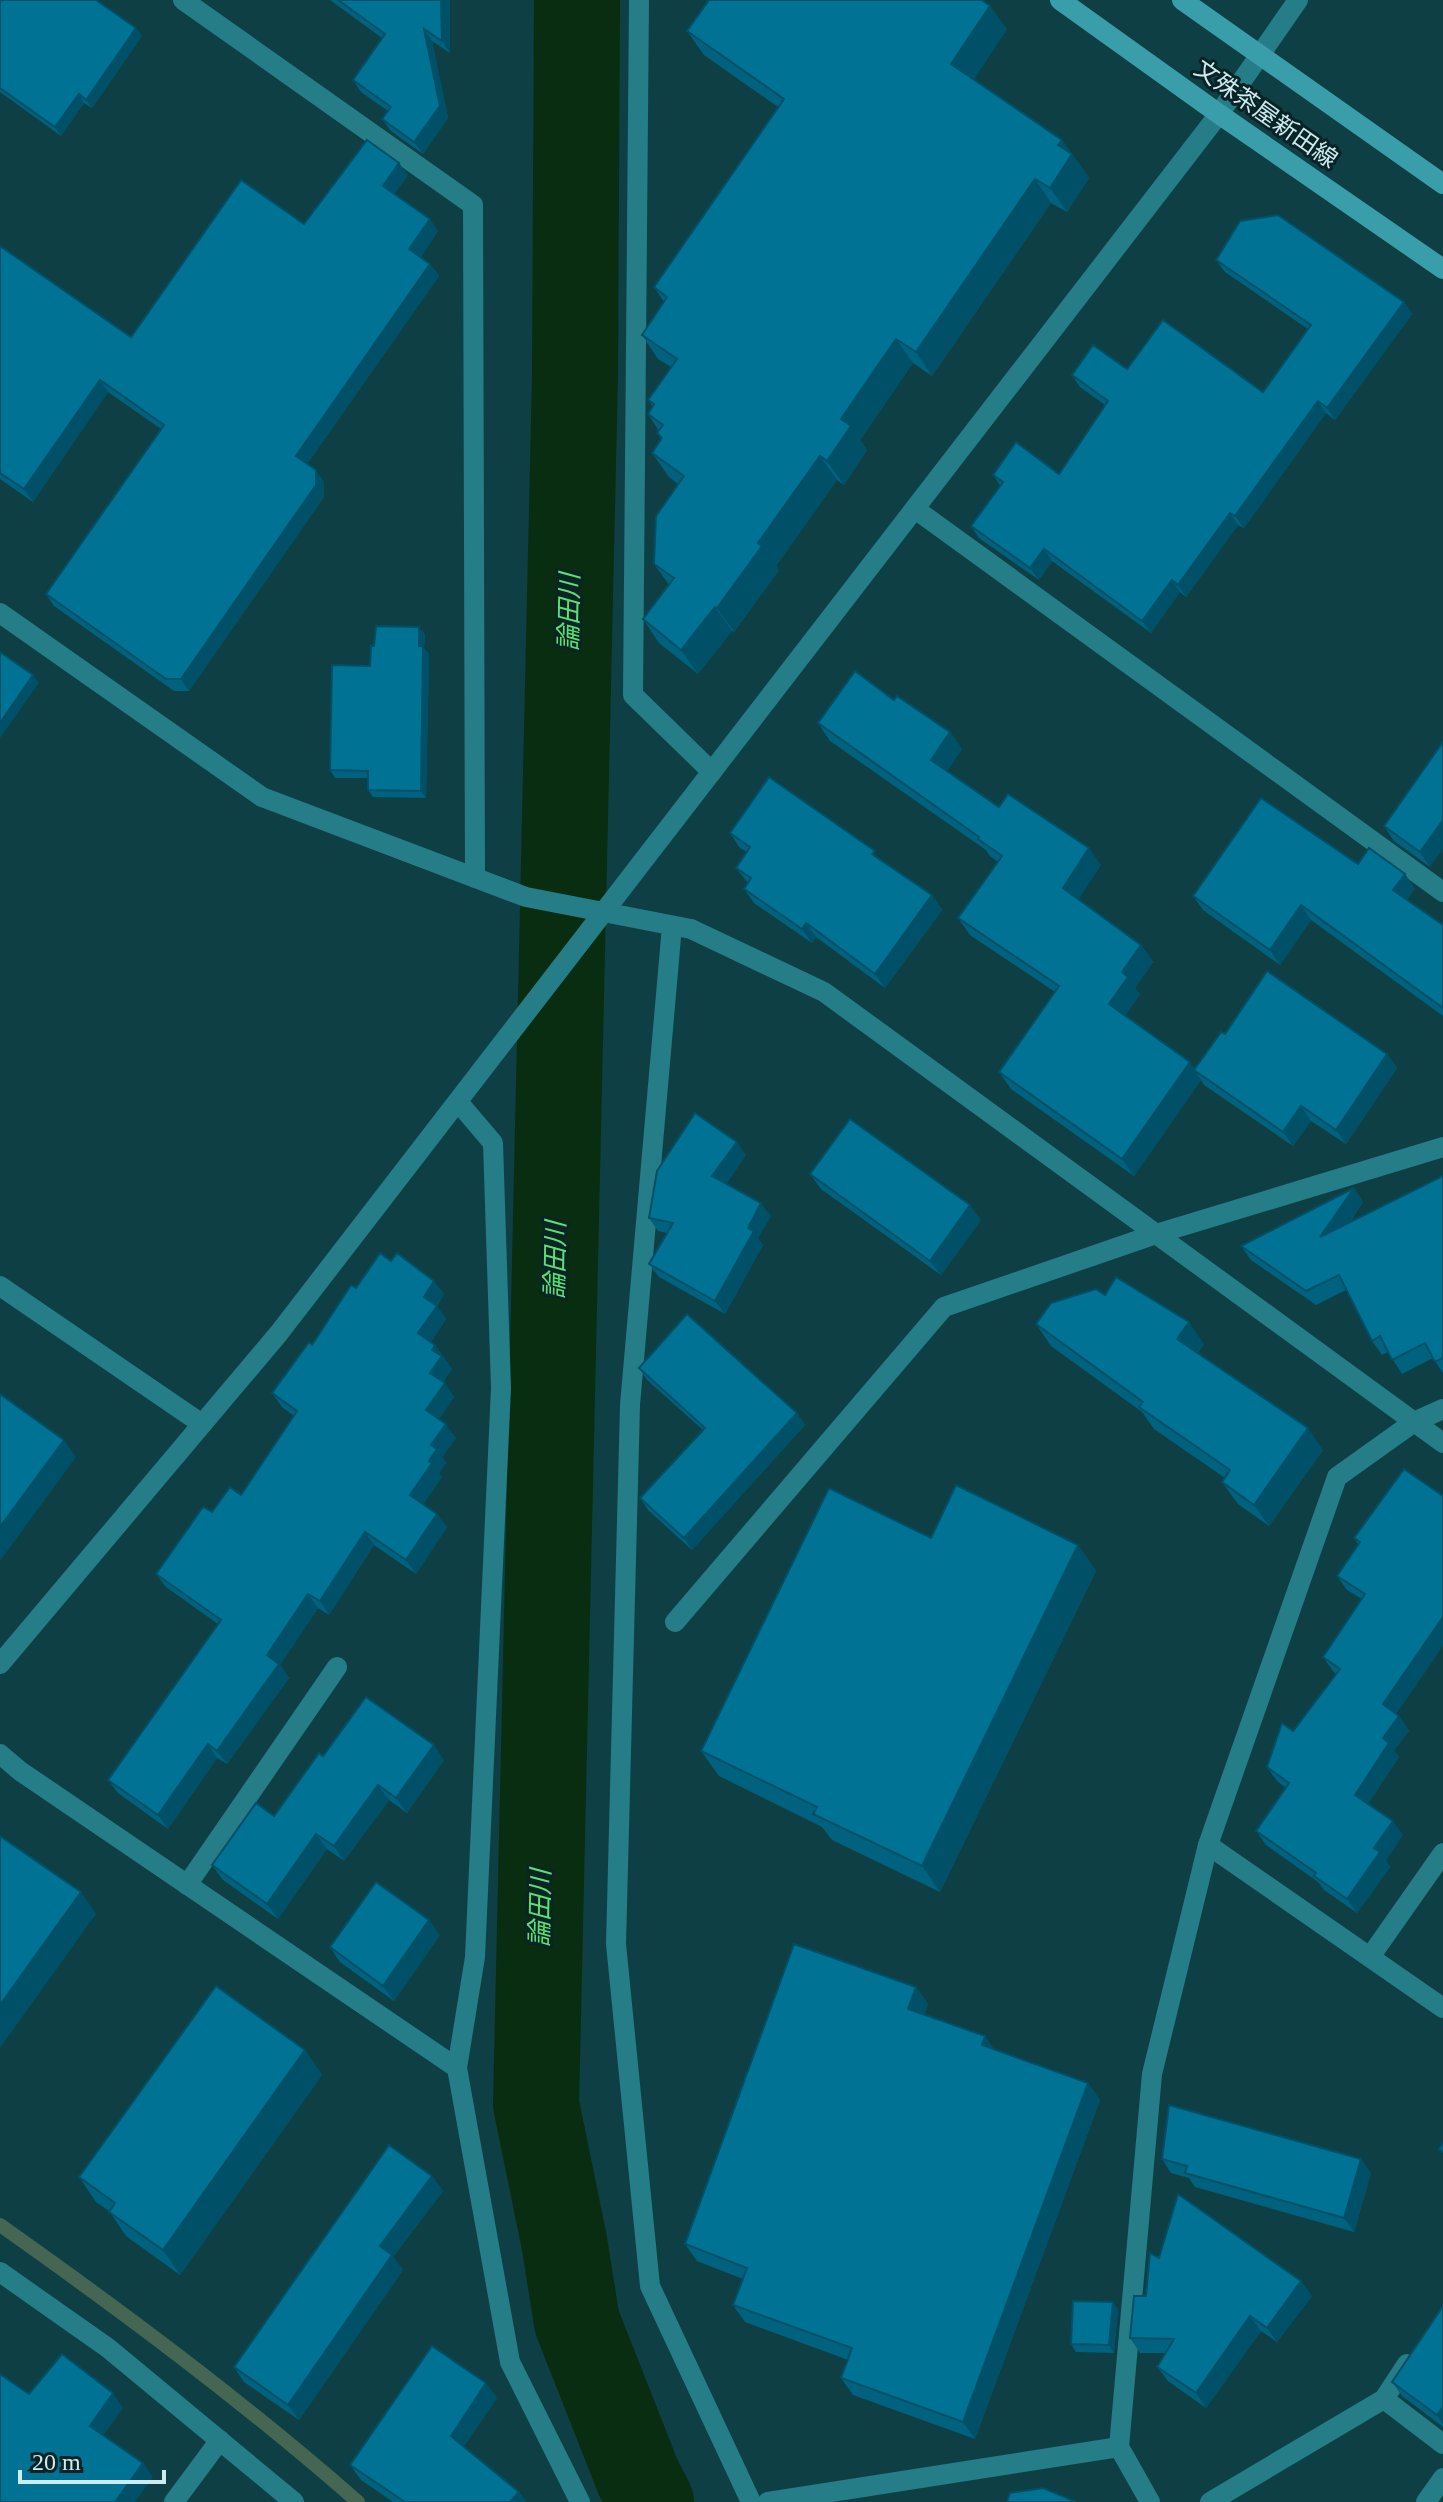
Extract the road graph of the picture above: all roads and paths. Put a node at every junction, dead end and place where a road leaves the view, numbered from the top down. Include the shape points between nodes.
1 (183, 0) edge
2 (639, 0) edge
3 (1060, 0) edge
4 (1182, 0) edge
5 (1298, 0) edge
6 (1260, 56) junction
7 (1219, 114) junction
8 (1443, 184) edge
9 (1443, 269) edge
10 (915, 509) junction
11 (0, 613) edge
12 (712, 772) junction
13 (475, 878) junction
14 (1443, 892) edge
15 (672, 926) junction
16 (459, 1103) junction
17 (1443, 1147) edge
18 (1156, 1234) junction
19 (0, 1286) edge
20 (1443, 1409) edge
21 (1414, 1422) junction
22 (202, 1424) junction
23 (1443, 1443) edge
24 (675, 1622) dead end
25 (0, 1664) edge
26 (337, 1667) dead end
27 (0, 1754) edge
28 (1208, 1845) junction
29 (1443, 1853) edge
30 (187, 1885) junction
31 (1370, 1957) junction
32 (1443, 2008) edge
33 (457, 2068) junction
34 (0, 2272) edge
35 (1418, 2349) edge
36 (1384, 2399) junction
37 (220, 2440) junction
38 (1443, 2444) edge
39 (1119, 2447) junction
40 (1443, 2478) edge
41 (174, 2502) edge
42 (294, 2502) edge
43 (580, 2502) edge
44 (751, 2502) edge
45 (768, 2502) edge
46 (1150, 2502) edge
47 (1210, 2502) edge
48 (1426, 2502) edge

1 - 13 street via 473,205
2 - 12 street via 633,695
3 - 7 main road, 文殊茶屋新田線
4 - 6 main road, 文殊茶屋新田線
5 - 6 street
6 - 7 street
6 - 8 main road, 文殊茶屋新田線
7 - 9 main road, 文殊茶屋新田線
7 - 10 street
10 - 12 street
10 - 14 street
11 - 13 street via 262,797
12 - 16 street
13 - 15 street via 526,897
15 - 18 street via 691,929 824,992
15 - 44 street via 630,1405 616,1944 650,2286
16 - 22 street
16 - 33 street via 493,1143 501,1388 475,1957
17 - 18 street
18 - 21 street
18 - 24 street via 944,1307
19 - 22 street
20 - 21 street
21 - 23 street
21 - 28 street via 1337,1477
22 - 25 street
26 - 30 street
27 - 30 street
28 - 31 street
28 - 39 street via 1152,2074
29 - 31 street
30 - 33 street
31 - 32 street
33 - 43 street via 510,2362
34 - 37 street via 108,2348
35 - 36 street
36 - 38 street
36 - 47 street
37 - 41 street
37 - 42 street
39 - 45 street
39 - 46 street
40 - 48 street

